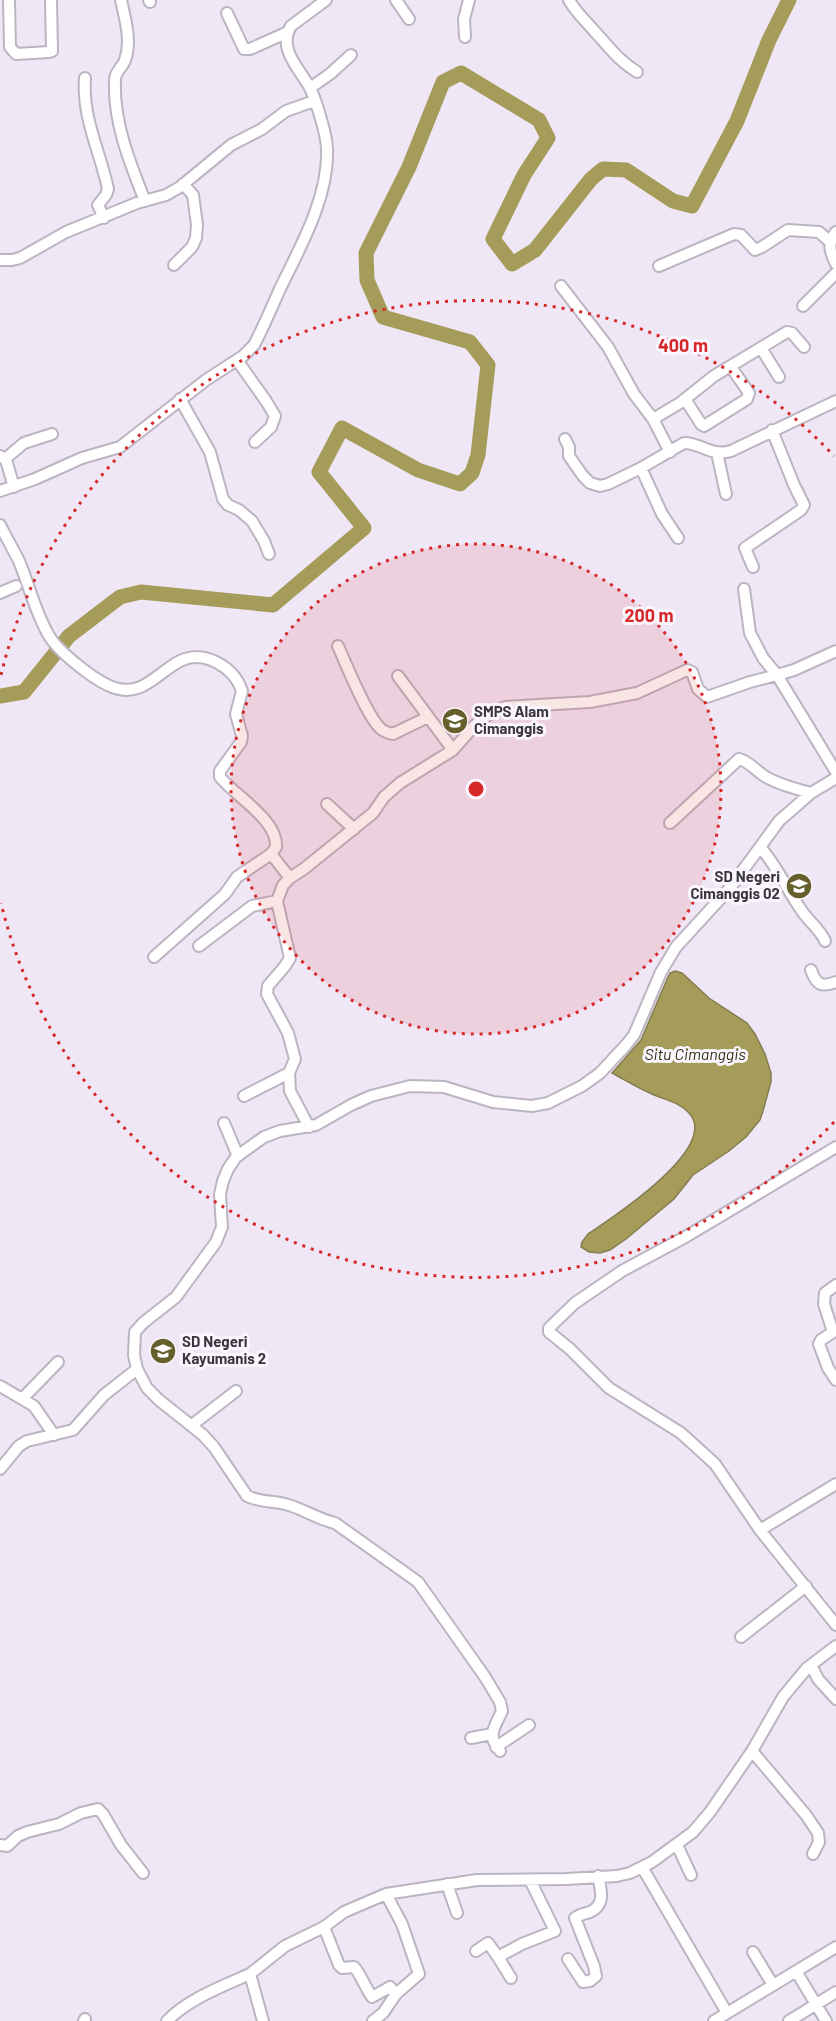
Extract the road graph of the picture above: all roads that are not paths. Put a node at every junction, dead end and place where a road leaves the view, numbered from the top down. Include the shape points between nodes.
1 (9, 0) edge
2 (51, 0) edge
3 (121, 0) edge
4 (326, 0) edge
5 (396, 0) edge
6 (469, 0) edge
7 (569, 0) edge
8 (227, 13) dead end
9 (409, 19) dead end
10 (288, 32) junction
11 (465, 37) dead end
12 (351, 55) dead end
13 (637, 72) dead end
14 (85, 78) dead end
15 (310, 87) junction
16 (314, 101) junction
17 (183, 184) junction
18 (145, 201) junction
19 (104, 218) junction
20 (833, 235) edge
21 (0, 260) edge
22 (836, 264) edge
23 (174, 265) dead end
24 (659, 266) dead end
25 (836, 273) edge
26 (561, 286) dead end
27 (803, 306) dead end
28 (804, 347) dead end
29 (761, 348) junction
30 (237, 360) junction
31 (731, 367) junction
32 (779, 377) dead end
33 (180, 399) junction
34 (685, 399) junction
35 (836, 401) edge
36 (653, 419) junction
37 (772, 430) junction
38 (52, 434) dead end
39 (565, 439) dead end
40 (255, 442) dead end
41 (670, 452) junction
42 (717, 453) junction
43 (3, 457) edge
44 (641, 468) junction
45 (14, 486) junction
46 (0, 491) edge
47 (726, 494) dead end
48 (0, 525) edge
49 (678, 538) dead end
50 (268, 554) dead end
51 (753, 567) dead end
52 (16, 586) dead end
53 (744, 590) dead end
54 (0, 593) edge
55 (338, 646) dead end
56 (836, 651) edge
57 (777, 675) junction
58 (398, 676) dead end
59 (428, 717) junction
60 (453, 750) junction
61 (836, 772) edge
62 (836, 778) edge
63 (811, 793) junction
64 (327, 804) dead end
65 (670, 823) dead end
66 (354, 829) junction
67 (760, 847) junction
68 (271, 854) junction
69 (290, 878) junction
70 (277, 901) junction
71 (825, 941) dead end
72 (199, 946) dead end
73 (154, 957) dead end
74 (811, 970) dead end
75 (836, 982) edge
76 (289, 1073) junction
77 (244, 1096) dead end
78 (224, 1124) dead end
79 (309, 1127) junction
80 (836, 1147) edge
81 (238, 1156) junction
82 (836, 1285) edge
83 (58, 1362) dead end
84 (137, 1369) junction
85 (836, 1380) edge
86 (0, 1386) edge
87 (236, 1391) dead end
88 (22, 1399) junction
89 (192, 1425) junction
90 (54, 1435) junction
91 (0, 1469) edge
92 (836, 1484) edge
93 (760, 1530) junction
94 (806, 1586) junction
95 (836, 1624) edge
96 (741, 1637) dead end
97 (836, 1646) edge
98 (811, 1665) junction
99 (836, 1699) edge
100 (529, 1725) dead end
101 (492, 1734) junction
102 (471, 1738) dead end
103 (752, 1751) junction
104 (0, 1845) edge
105 (676, 1845) junction
106 (813, 1854) dead end
107 (642, 1867) junction
108 (144, 1873) dead end
109 (691, 1875) dead end
110 (598, 1876) junction
111 (530, 1880) junction
112 (447, 1884) junction
113 (386, 1894) junction
114 (457, 1913) dead end
115 (324, 1927) junction
116 (836, 1947) edge
117 (476, 1951) dead end
118 (753, 1952) dead end
119 (498, 1957) junction
120 (568, 1959) dead end
121 (796, 1971) junction
122 (250, 1974) junction
123 (511, 1978) dead end
124 (773, 1986) junction
125 (836, 1992) edge
126 (396, 1994) junction
127 (815, 2004) junction
128 (727, 2013) junction
129 (167, 2021) edge
130 (263, 2021) edge
131 (374, 2021) edge
132 (714, 2021) edge
133 (789, 2021) edge
134 (826, 2021) edge

1 - 2 street via 10,47 16,54 52,51
3 - 18 street via 127,49 126,59 116,74 115,93 124,145
4 - 10 street
5 - 9 street
6 - 11 street
7 - 13 street via 615,56
8 - 10 street via 244,49
10 - 15 street via 291,58
12 - 15 street
14 - 19 street via 86,113 108,189 98,205
15 - 16 street
16 - 17 street via 286,111 231,145
16 - 30 street via 327,154 312,224 256,341
17 - 18 street
17 - 23 street via 193,195 196,232 192,247
18 - 19 street
19 - 21 street via 66,231 20,258
20 - 22 street via 829,248
20 - 24 street via 828,240 817,232 788,230 755,250 741,235 734,234
25 - 27 street
26 - 36 street via 599,335
28 - 29 street via 788,331
29 - 31 street
29 - 32 street
30 - 33 street
30 - 40 street via 275,416 271,427
31 - 34 street
31 - 34 street via 749,393 747,399 704,426
33 - 45 street via 120,447
33 - 50 street via 210,452 223,499 252,521
34 - 36 street
35 - 37 street
36 - 41 street
37 - 42 street via 731,451
37 - 51 street via 804,505 745,548
38 - 43 street via 24,443
39 - 44 street via 570,458 593,485 608,484
41 - 42 street via 690,443
41 - 44 street
42 - 47 street
43 - 45 street
44 - 49 street
45 - 46 street
48 - 68 street via 19,561 47,633 71,659 108,685 126,690 151,682 189,659 206,658 227,668 242,691 236,714 242,736 220,777 259,812 276,839
52 - 54 street
53 - 57 street via 750,633
55 - 59 street via 379,728 393,734
56 - 57 street
57 - 60 street via 707,697 687,670 637,693 590,702 506,707 481,720
57 - 61 street
58 - 59 street
59 - 60 street
60 - 66 street via 400,783
62 - 63 street
63 - 65 street via 768,778 739,759
63 - 67 street via 779,821
64 - 66 street
66 - 69 street
67 - 71 street
67 - 79 street via 670,956 626,1045 582,1086 548,1103 532,1106 493,1102 444,1088 410,1086 371,1096
68 - 69 street
68 - 73 street via 237,877 225,894
69 - 70 street
70 - 72 street via 252,906
70 - 76 street via 290,958 268,986 267,994 293,1049 295,1059
74 - 75 street via 820,985
76 - 77 street
76 - 79 street via 290,1091
78 - 81 street
79 - 81 street via 264,1137
80 - 93 street via 622,1271 581,1299 549,1328 609,1389 681,1433 704,1453
81 - 84 street via 223,1181 222,1227 216,1242 176,1297 135,1332
82 - 85 street via 825,1293 824,1300 833,1332 819,1344
83 - 88 street
84 - 89 street via 147,1388
84 - 90 street via 104,1395 73,1430
86 - 88 street
87 - 89 street
88 - 90 street via 34,1406
89 - 101 street via 214,1447 248,1496 287,1505 334,1523 418,1582 500,1702 502,1711
90 - 91 street via 19,1446
92 - 93 street
93 - 94 street
94 - 95 street
94 - 96 street
97 - 98 street
98 - 99 street
98 - 103 street via 783,1698
100 - 101 street via 498,1749
101 - 102 street
103 - 105 street via 710,1812
103 - 106 street via 818,1833 819,1842
104 - 108 street via 7,1846 27,1832 98,1809
105 - 107 street
105 - 109 street
107 - 110 street via 630,1873
107 - 128 street
110 - 111 street
110 - 120 street via 601,1903 576,1918 596,1976 583,1982
111 - 112 street
111 - 119 street via 555,1931
112 - 113 street
112 - 114 street
113 - 115 street via 344,1912
113 - 126 street via 402,1924 419,1974
115 - 122 street via 285,1946
115 - 126 street via 339,1965 358,1970 372,1997 390,1987
116 - 121 street
117 - 119 street via 488,1943
118 - 124 street
119 - 123 street
121 - 124 street
121 - 127 street
122 - 129 street via 192,2002
122 - 130 street
124 - 128 street
125 - 127 street
126 - 131 street
127 - 133 street
127 - 134 street
128 - 132 street

